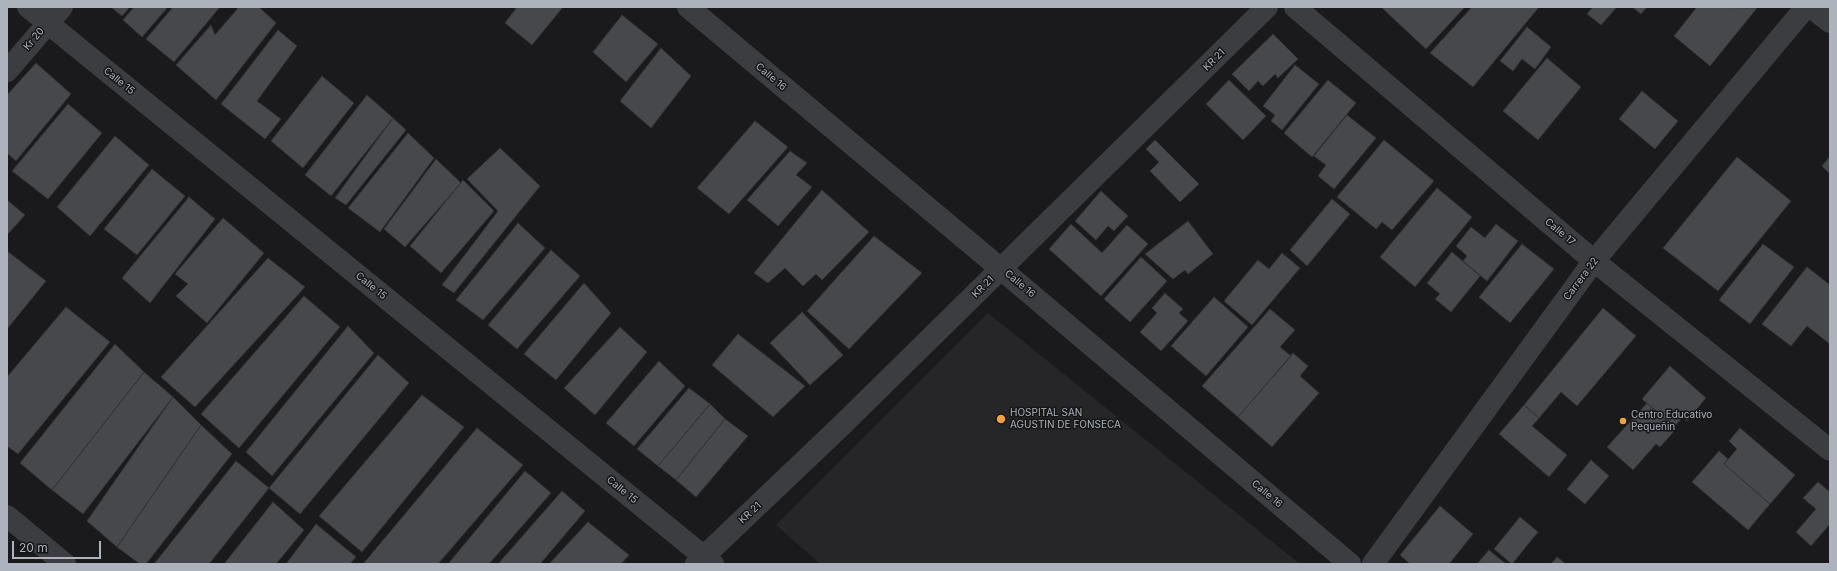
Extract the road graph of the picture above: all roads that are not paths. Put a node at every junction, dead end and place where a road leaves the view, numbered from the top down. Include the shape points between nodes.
1 (28, 7) edge
2 (688, 7) edge
3 (1267, 7) edge
4 (1294, 7) edge
5 (1806, 7) edge
6 (1811, 7) edge
7 (55, 15) edge
8 (1830, 22) edge
9 (7, 71) edge
10 (1594, 261) junction
11 (1001, 269) junction
12 (1830, 450) edge
13 (7, 516) edge
14 (704, 561) edge
15 (65, 564) edge
16 (1350, 564) edge
17 (1373, 564) edge

1 - 7 street, Calle 15
2 - 11 street, Calle 16
3 - 11 street, KR 21
4 - 10 street, Calle 17
5 - 10 street, Carrera 22
6 - 8 street
7 - 9 street, Kr 20
7 - 14 street, Calle 15
10 - 12 street, Calle 17
10 - 17 street, Carrera 22
11 - 14 street, KR 21
11 - 16 street, Calle 16
13 - 15 street

